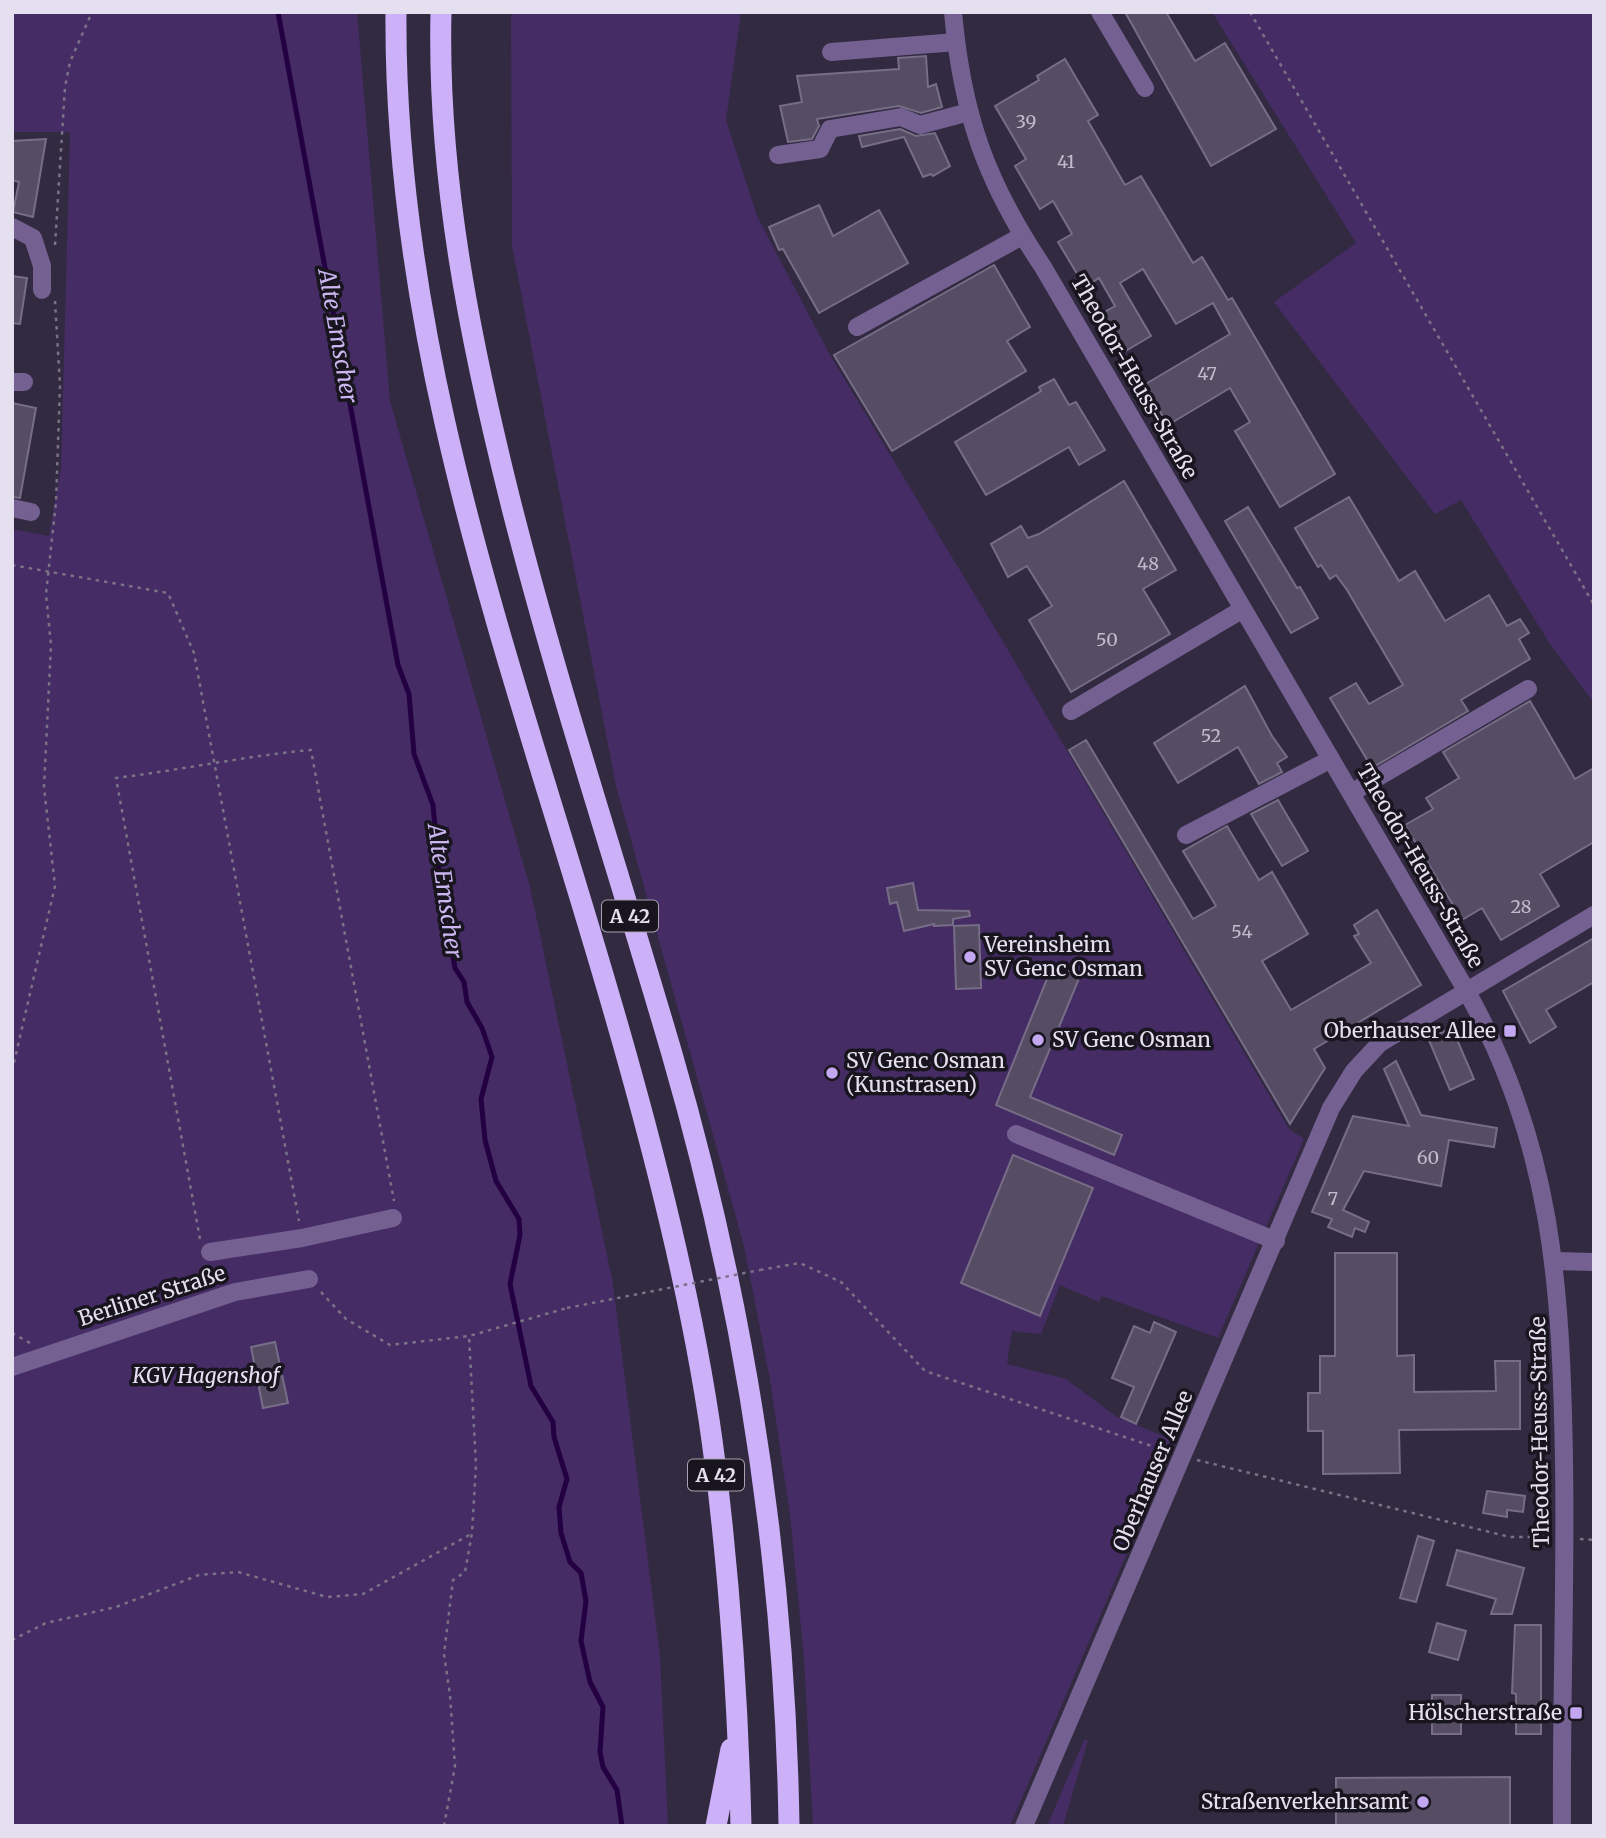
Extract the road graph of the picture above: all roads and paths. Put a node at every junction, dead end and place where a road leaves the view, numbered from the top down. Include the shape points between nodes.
1 (396, 12) edge
2 (441, 12) edge
3 (953, 12) edge
4 (1100, 12) edge
5 (1250, 12) edge
6 (956, 42) junction
7 (831, 52) dead end
8 (1145, 88) dead end
9 (969, 112) junction
10 (778, 155) dead end
11 (12, 227) edge
12 (1022, 236) junction
13 (42, 290) dead end
14 (857, 327) dead end
15 (12, 508) edge
16 (32, 512) dead end
17 (12, 565) edge
18 (47, 572) junction
19 (1594, 606) edge
20 (1243, 608) junction
21 (1528, 689) dead end
22 (1071, 711) dead end
23 (1331, 759) junction
24 (214, 763) junction
25 (1351, 793) junction
26 (1186, 835) dead end
27 (1594, 915) edge
28 (1466, 990) junction
29 (12, 1071) edge
30 (1016, 1133) dead end
31 (393, 1218) joint
32 (302, 1238) junction
33 (1276, 1241) junction
34 (210, 1252) joint
35 (1555, 1261) junction
36 (1594, 1262) edge
37 (309, 1279) joint
38 (469, 1336) junction
39 (12, 1367) edge
40 (1184, 1457) junction
41 (472, 1533) junction
42 (1565, 1538) junction
43 (1594, 1540) edge
44 (12, 1640) edge
45 (738, 1713) junction
46 (444, 1826) edge
47 (716, 1826) edge
48 (741, 1826) edge
49 (789, 1826) edge
50 (1024, 1826) edge
51 (1562, 1826) edge

1 - 45 highway, A 42 via 406,200 438,399 489,603 631,1072 672,1240 715,1462
2 - 49 highway, A 42 via 443,127 458,260 484,394 533,589 673,1057 736,1315 761,1449 776,1600
3 - 6 street, Theodor-Heuss-Straße
4 - 8 street
5 - 19 path
6 - 7 street
6 - 9 street, Theodor-Heuss-Straße
9 - 10 street via 920,125 901,117 830,129 820,149
9 - 12 street, Theodor-Heuss-Straße via 986,168
11 - 13 street via 33,238 42,266
12 - 14 street
12 - 20 street, Theodor-Heuss-Straße
15 - 16 street
17 - 18 path
18 - 24 path via 168,593 194,653
18 - 29 path via 51,645 44,787 55,886
20 - 22 street
20 - 23 street, Theodor-Heuss-Straße
21 - 25 street
23 - 25 street, Theodor-Heuss-Straße
23 - 26 street
24 - 31 path via 311,750 397,1218
24 - 32 path
24 - 34 path via 116,778 202,1252
25 - 28 street, Theodor-Heuss-Straße
27 - 28 street, Oberhauser Allee
28 - 33 street, Oberhauser Allee via 1380,1044 1354,1071 1331,1108
28 - 35 street, Theodor-Heuss-Straße via 1512,1084 1535,1159
30 - 33 street
31 - 32 street
32 - 34 street
33 - 40 street, Oberhauser Allee
35 - 36 street
35 - 42 street, Theodor-Heuss-Straße
37 - 38 path via 346,1319 390,1345
37 - 39 street, Berliner Straße via 235,1292
38 - 40 path, bridge via 567,1308 800,1263 841,1282 925,1371
38 - 41 path via 476,1465
40 - 42 path via 1510,1537
40 - 50 street, Oberhauser Allee
41 - 44 path via 363,1594 327,1597 238,1572 199,1575 116,1607 46,1623
41 - 46 path via 465,1572 453,1580 445,1625 455,1766
42 - 43 path
42 - 51 street, Theodor-Heuss-Straße
45 - 47 highway
45 - 48 highway, A 42

